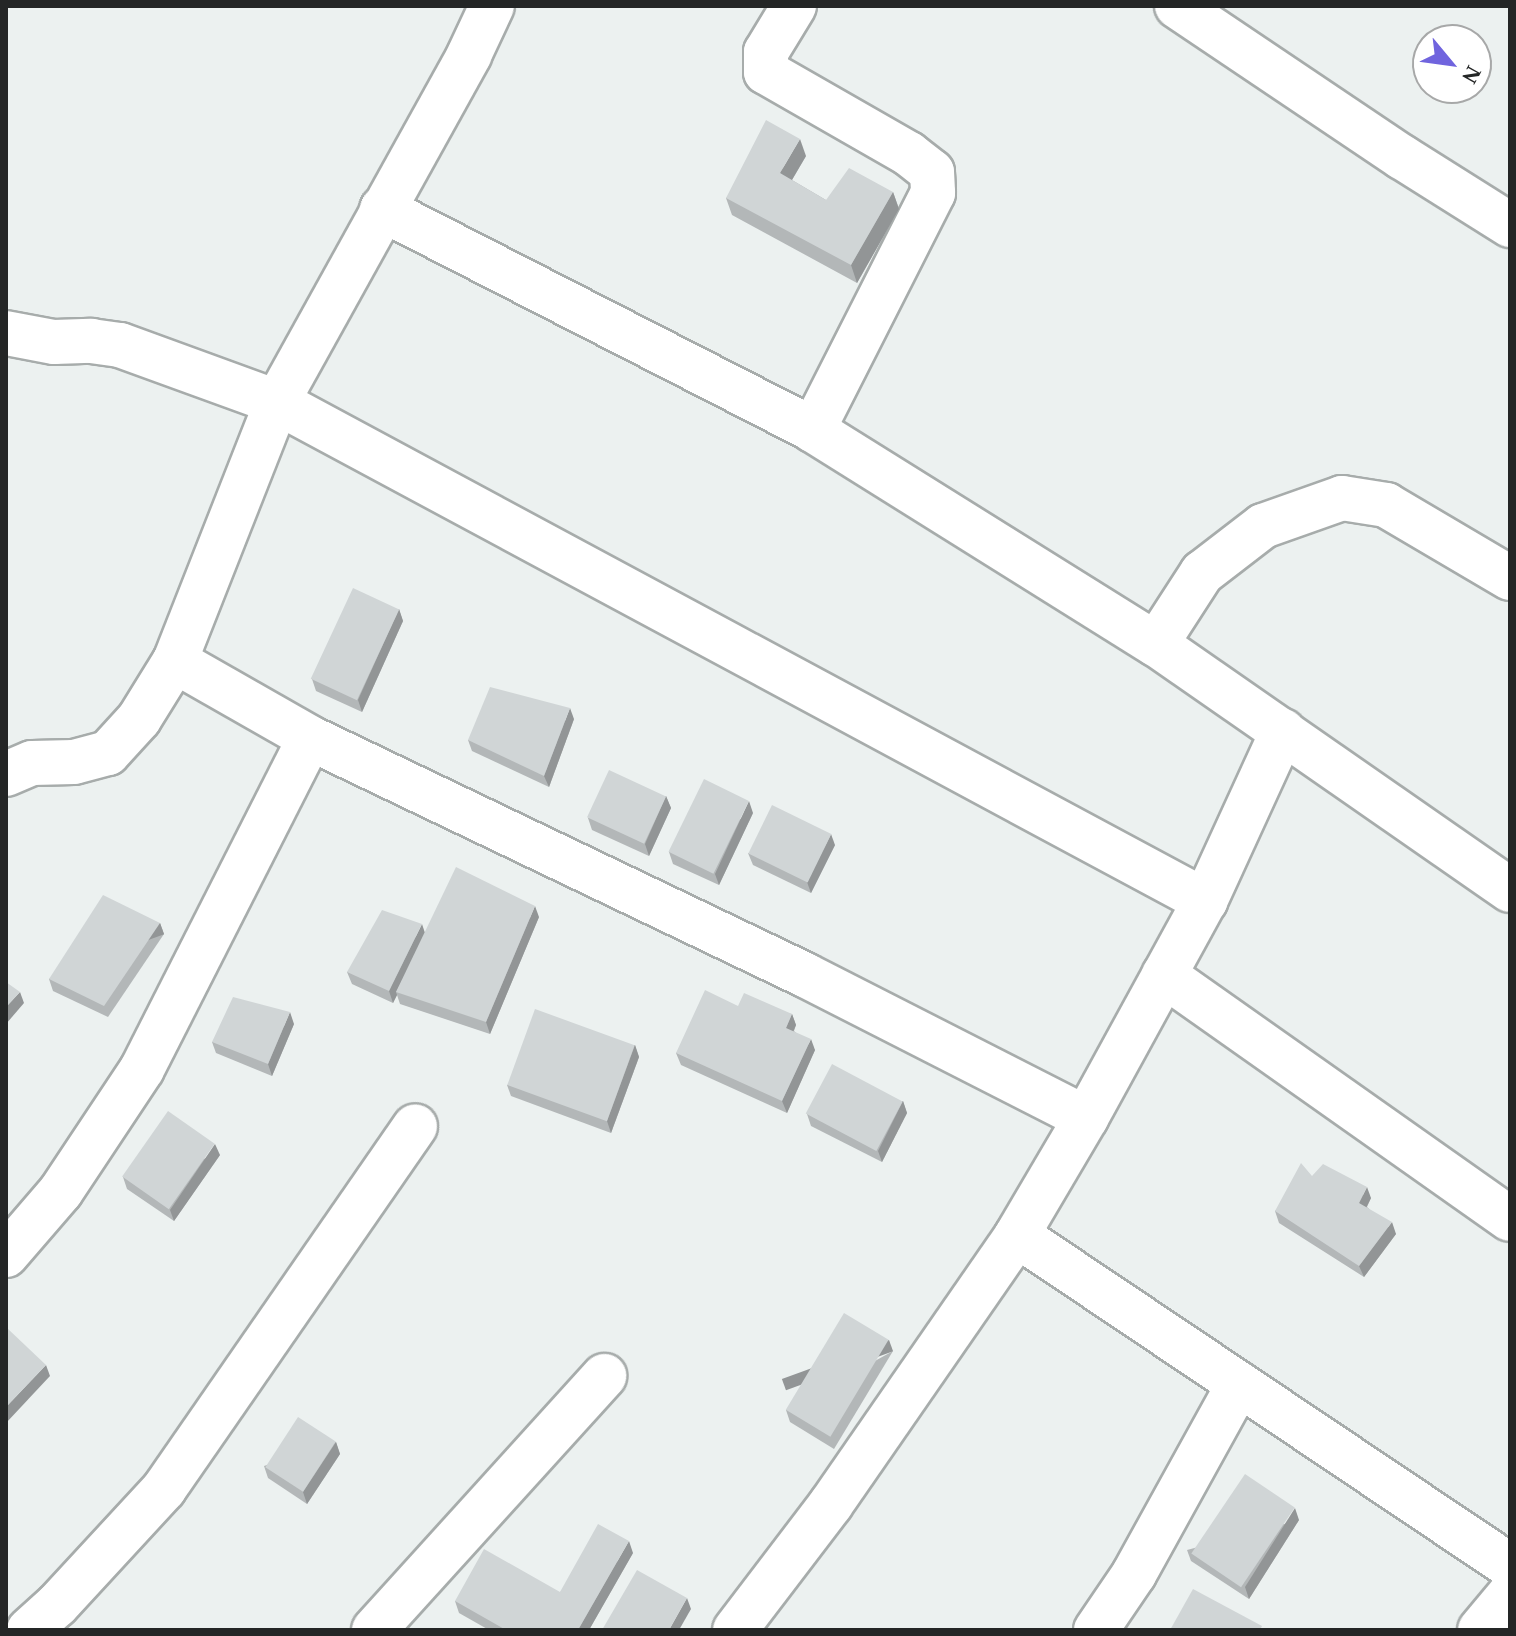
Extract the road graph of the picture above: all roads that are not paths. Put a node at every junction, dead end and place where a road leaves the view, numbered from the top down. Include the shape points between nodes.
1 (492, 6) edge
2 (794, 6) edge
3 (1177, 6) edge
4 (382, 209) junction
5 (1510, 225) edge
6 (6, 333) edge
7 (277, 402) junction
8 (813, 430) junction
9 (1510, 578) edge
10 (1156, 644) junction
11 (175, 661) junction
12 (1283, 731) junction
13 (310, 738) junction
14 (6, 774) edge
15 (1510, 890) edge
16 (1205, 901) junction
17 (1164, 975) junction
18 (1086, 1118) junction
19 (415, 1127) dead end
20 (1510, 1219) edge
21 (1017, 1235) junction
22 (6, 1255) edge
23 (604, 1376) dead end
24 (1239, 1384) junction
25 (1510, 1566) edge
26 (1510, 1594) edge
27 (29, 1630) edge
28 (374, 1630) edge
29 (735, 1630) edge
30 (1096, 1630) edge
31 (1480, 1630) edge

1 - 4 street
2 - 8 street via 766,52 766,72 909,154 932,172 933,183 933,193
3 - 5 street
4 - 7 street
4 - 8 street
6 - 7 street via 120,345
7 - 11 street
7 - 16 street
8 - 10 street
9 - 10 street via 1386,505 1342,498 1263,526 1202,573
10 - 12 street
11 - 13 street
11 - 14 street via 139,719 108,753 74,762 32,763
12 - 15 street
12 - 16 street
13 - 18 street via 805,975
13 - 22 street via 142,1069 61,1191
16 - 17 street
17 - 18 street
17 - 20 street
18 - 21 street
19 - 27 street via 164,1489
21 - 24 street
21 - 29 street via 831,1504
23 - 28 street
24 - 25 street
24 - 30 street via 1134,1574
26 - 31 street

